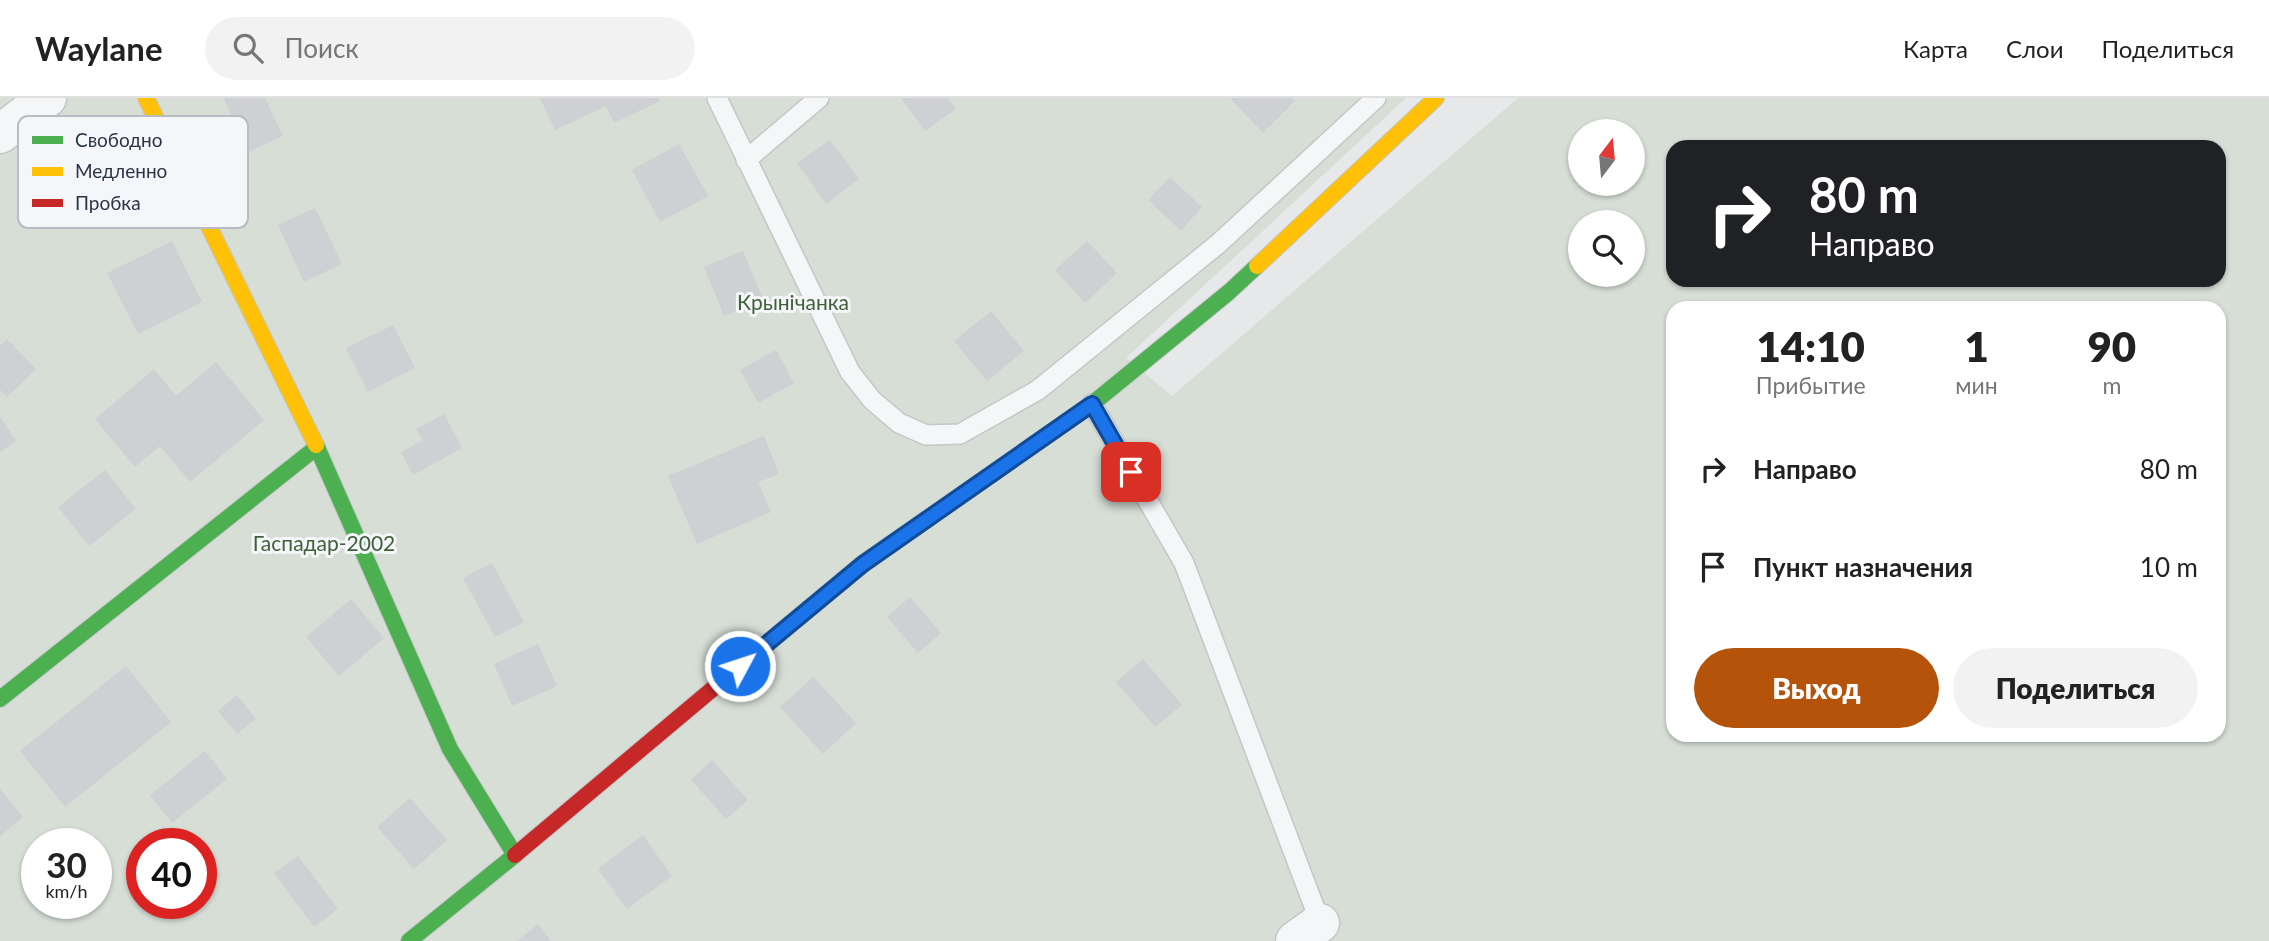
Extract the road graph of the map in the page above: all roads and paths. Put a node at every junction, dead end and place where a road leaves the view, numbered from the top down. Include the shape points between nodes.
1 (47, 98) edge
2 (146, 98) edge
3 (717, 98) edge
4 (819, 98) edge
5 (1376, 98) edge
6 (1436, 98) edge
7 (24, 116) edge
8 (155, 116) edge
9 (18, 120) edge
10 (0, 134) edge
11 (746, 160) junction
12 (210, 228) edge
13 (1092, 404) junction
14 (317, 447) junction
15 (0, 699) edge
16 (515, 855) junction
17 (1314, 935) edge
18 (409, 941) edge

1 - 7 street
2 - 8 street
3 - 11 lane
4 - 11 lane
5 - 11 lane via 1218,244 1038,390 960,434 926,435 899,423 872,400 850,372
6 - 13 street via 1229,292
9 - 10 street
12 - 14 street
13 - 16 street via 863,564
13 - 17 lane via 1184,563
14 - 15 street
14 - 16 street via 450,749
16 - 18 street

